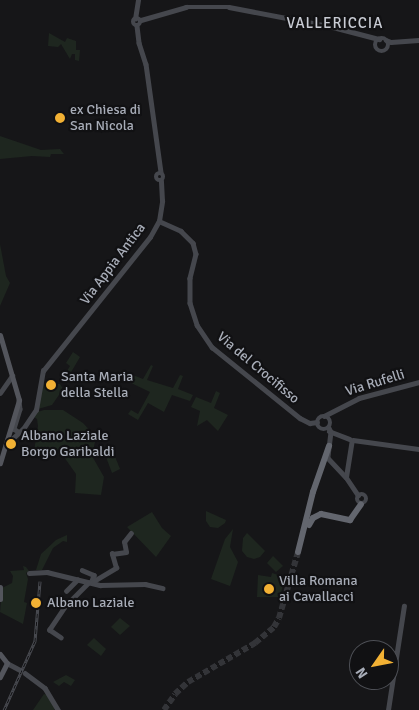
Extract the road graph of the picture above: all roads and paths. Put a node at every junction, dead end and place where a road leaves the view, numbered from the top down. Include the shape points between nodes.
1 (138, 0) edge
2 (135, 19) junction
3 (141, 20) junction
4 (136, 26) junction
5 (386, 40) junction
6 (419, 40) edge
7 (378, 41) junction
8 (397, 41) junction
9 (388, 48) junction
10 (159, 221) junction
11 (0, 335) edge
12 (12, 376) junction
13 (419, 382) edge
14 (6, 384) junction
15 (15, 384) junction
16 (0, 393) edge
17 (19, 400) junction
18 (337, 408) junction
19 (324, 416) junction
20 (330, 419) junction
21 (305, 421) junction
22 (317, 421) junction
23 (309, 427) dead end
24 (326, 430) junction
25 (21, 431) junction
26 (7, 440) junction
27 (351, 440) junction
28 (329, 446) junction
29 (419, 449) edge
30 (0, 463) edge
31 (346, 477) junction
32 (358, 495) junction
33 (361, 504) junction
34 (131, 533) dead end
35 (82, 570) dead end
36 (29, 573) dead end
37 (77, 580) junction
38 (91, 582) junction
39 (0, 587) edge
40 (163, 588) dead end
41 (66, 591) dead end
42 (0, 599) edge
43 (404, 606) dead end
44 (61, 638) dead end
45 (0, 654) edge
46 (7, 664) junction
47 (0, 677) edge
48 (58, 710) edge
49 (388, 710) edge

1 - 2 street
2 - 3 street
2 - 4 street
3 - 4 street via 141,24
3 - 7 street via 186,7 229,6 370,35
4 - 10 street, Via Appia Antica via 146,64 161,172 156,177 161,181
5 - 7 street
5 - 8 street
5 - 9 street
6 - 8 street
7 - 9 street via 376,49 384,51
8 - 9 street
10 - 21 street, Via del Crocifisso via 183,232 194,245 196,254 190,278 190,300 195,322 210,344
10 - 25 street, Via Appia Antica via 143,246 41,373 36,410
11 - 12 main road
12 - 14 street
12 - 15 main road
13 - 18 street, Via Rufelli via 362,397
14 - 15 street
14 - 16 street
15 - 17 main road
17 - 25 street via 20,409 14,429
17 - 26 main road
18 - 19 street, Via Rufelli
18 - 20 street, Via Rufelli
19 - 20 street
19 - 22 street, Via Rufelli
20 - 24 street
21 - 22 street, Via del Crocifisso
21 - 23 street
22 - 24 street
24 - 27 street
24 - 28 street
25 - 26 street
26 - 30 main road
27 - 29 street
27 - 31 street
28 - 31 street via 329,460
28 - 33 highway via 313,492 299,552 309,523 315,517 321,514 350,520
31 - 32 street
32 - 33 street via 356,500
32 - 33 street via 366,497
34 - 38 street via 124,542 126,552 112,554 116,568
35 - 38 street via 94,575
36 - 37 street via 47,572
37 - 38 street
37 - 41 street
38 - 40 street
38 - 44 street via 65,606 50,630
39 - 42 main road
43 - 49 street
45 - 46 main road
46 - 47 main road
46 - 48 street via 45,688

